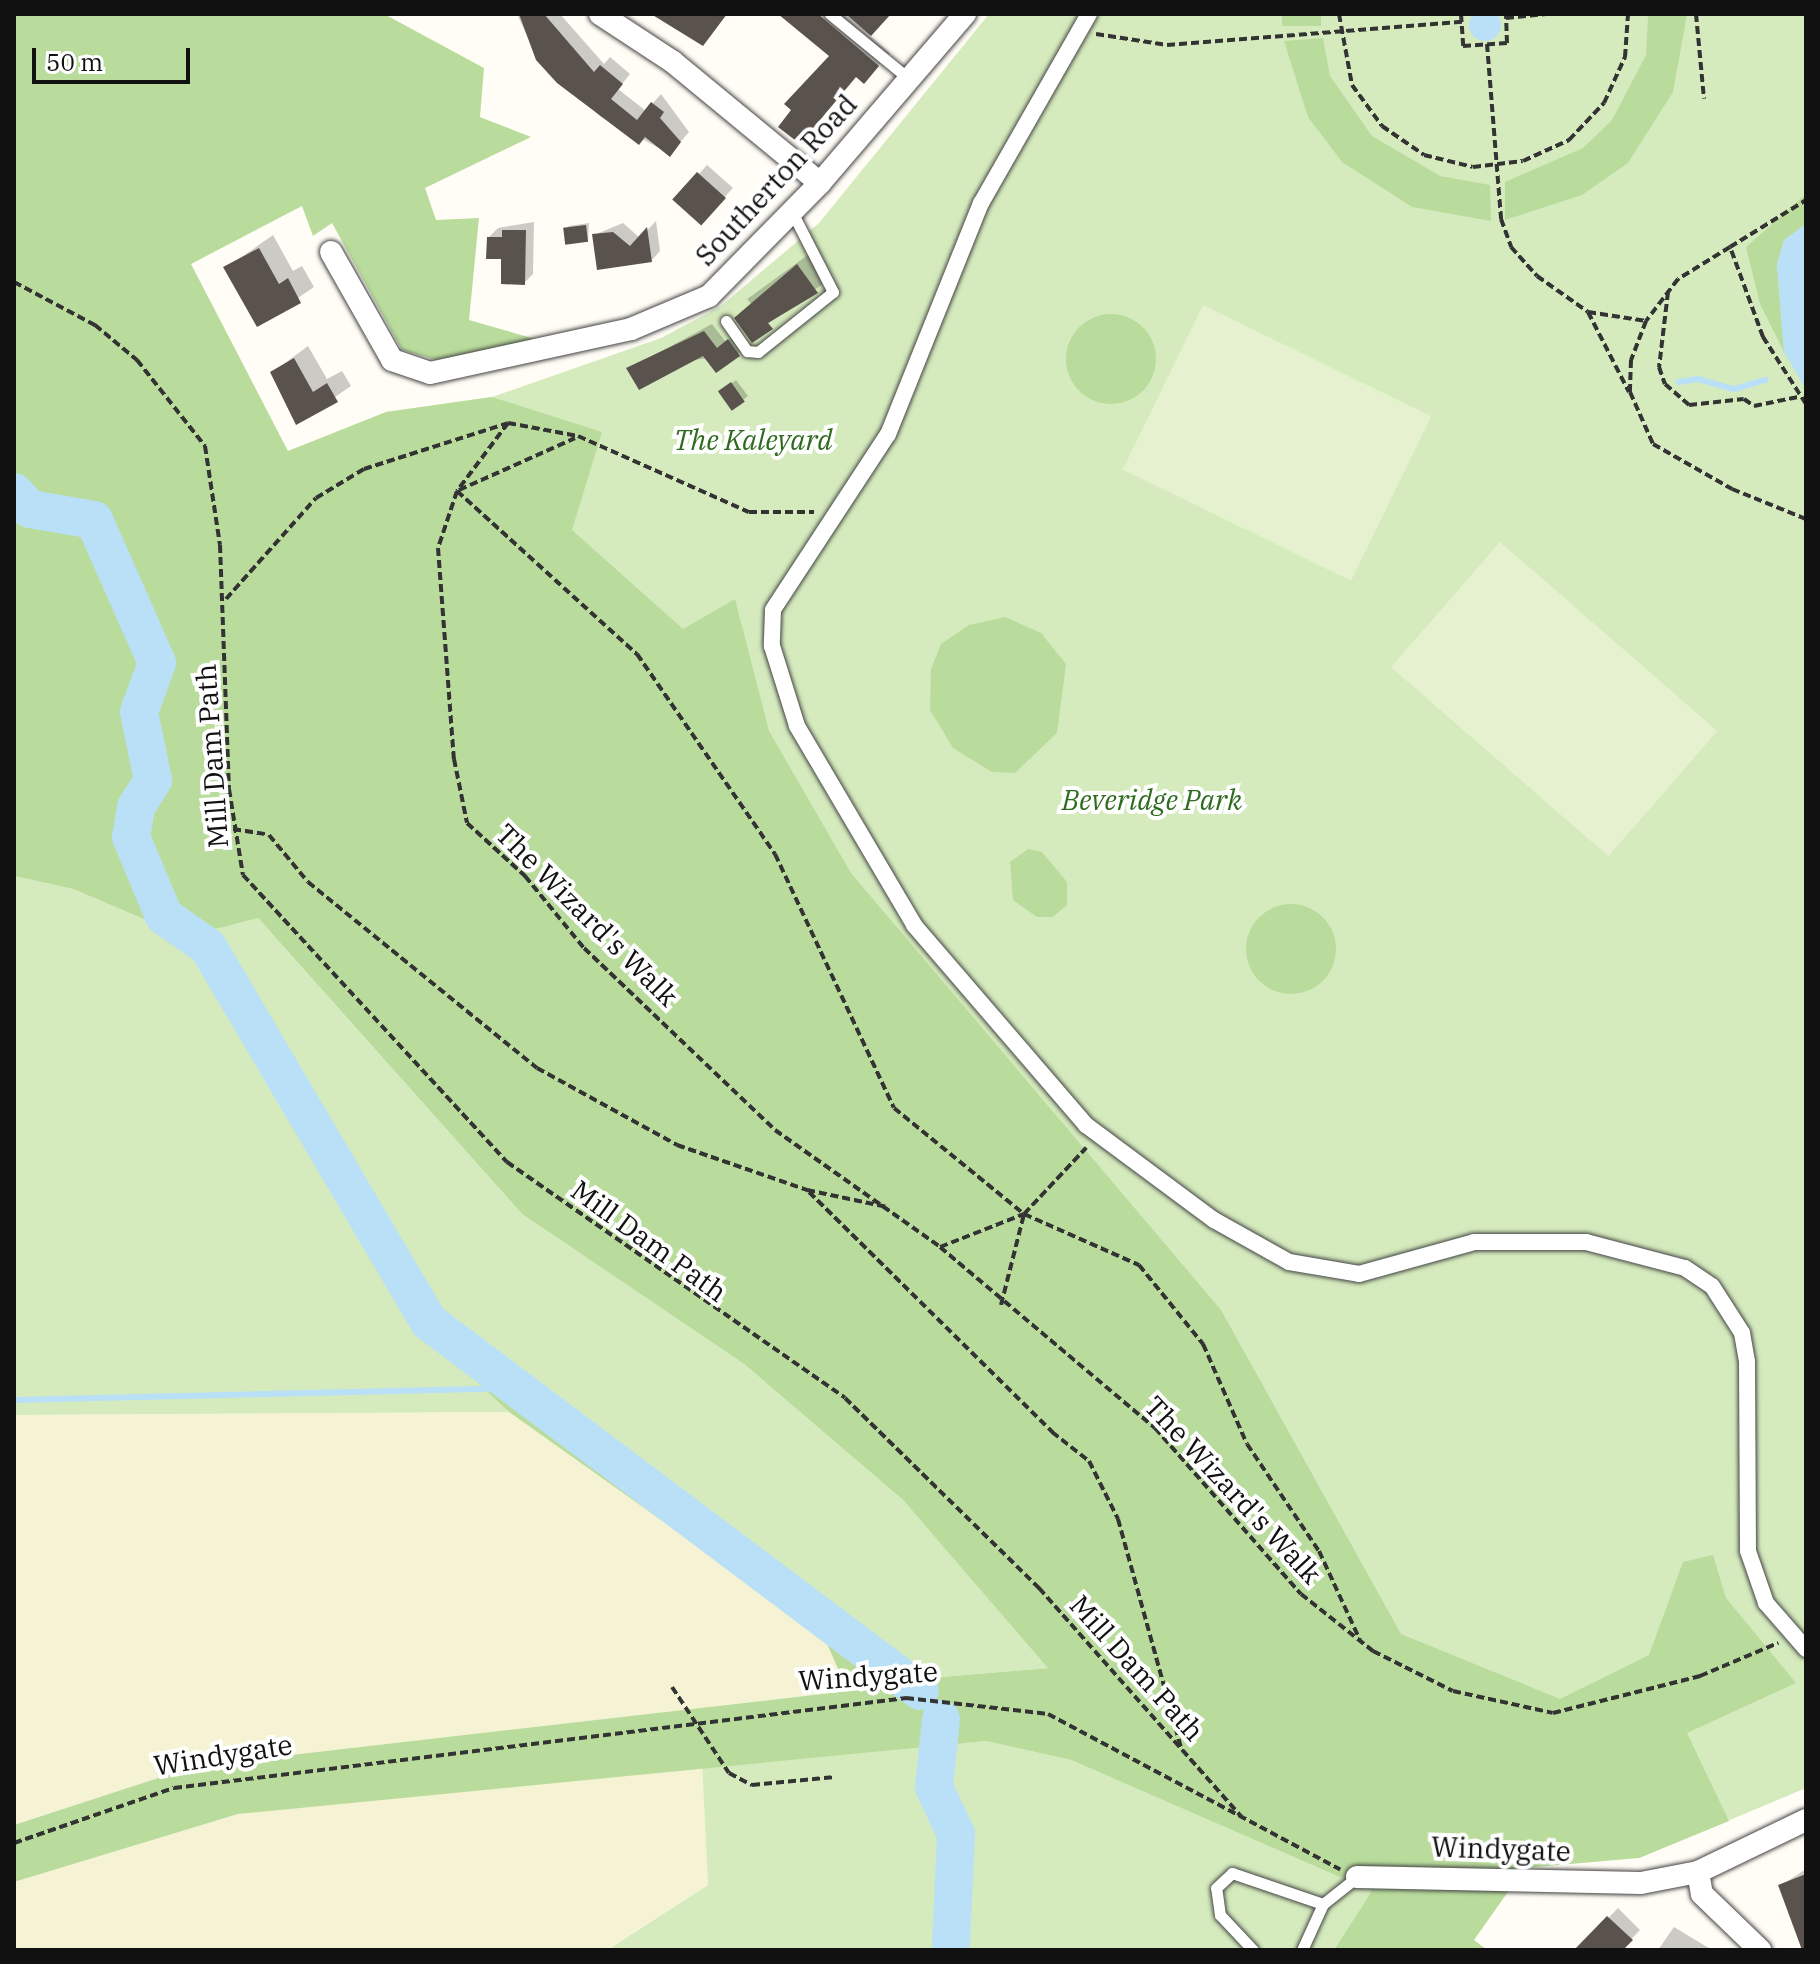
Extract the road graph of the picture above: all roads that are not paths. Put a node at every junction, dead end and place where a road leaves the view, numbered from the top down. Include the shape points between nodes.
1 (600, 14) edge
2 (830, 14) edge
3 (965, 14) edge
4 (1089, 14) edge
5 (909, 79) junction
6 (820, 183) junction
7 (791, 212) junction
8 (331, 252) dead end
9 (726, 321) dead end
10 (1806, 1649) edge
11 (1806, 1820) edge
12 (1698, 1872) junction
13 (1357, 1877) joint
14 (1323, 1904) junction
15 (1253, 1950) edge
16 (1302, 1950) edge
17 (1760, 1950) edge

1 - 6 street via 673,62
2 - 5 lane
3 - 5 street, Southerton Road
4 - 10 street via 981,203 888,434 773,610 772,646 797,726 914,925 1099,1134 1214,1220 1289,1262 1359,1274 1474,1242 1586,1242 1685,1268 1712,1286 1742,1333 1747,1362 1748,1551 1766,1603
5 - 6 street, Southerton Road
6 - 7 street, Southerton Road
7 - 8 street, Southerton Road via 709,296 631,329 430,373 392,360
7 - 9 lane via 833,292 758,352 747,351
11 - 12 street, Windygate
12 - 13 street, Windygate via 1641,1883
12 - 17 street via 1702,1894
13 - 14 lane
14 - 15 lane via 1232,1873 1216,1888 1220,1915
14 - 16 lane

